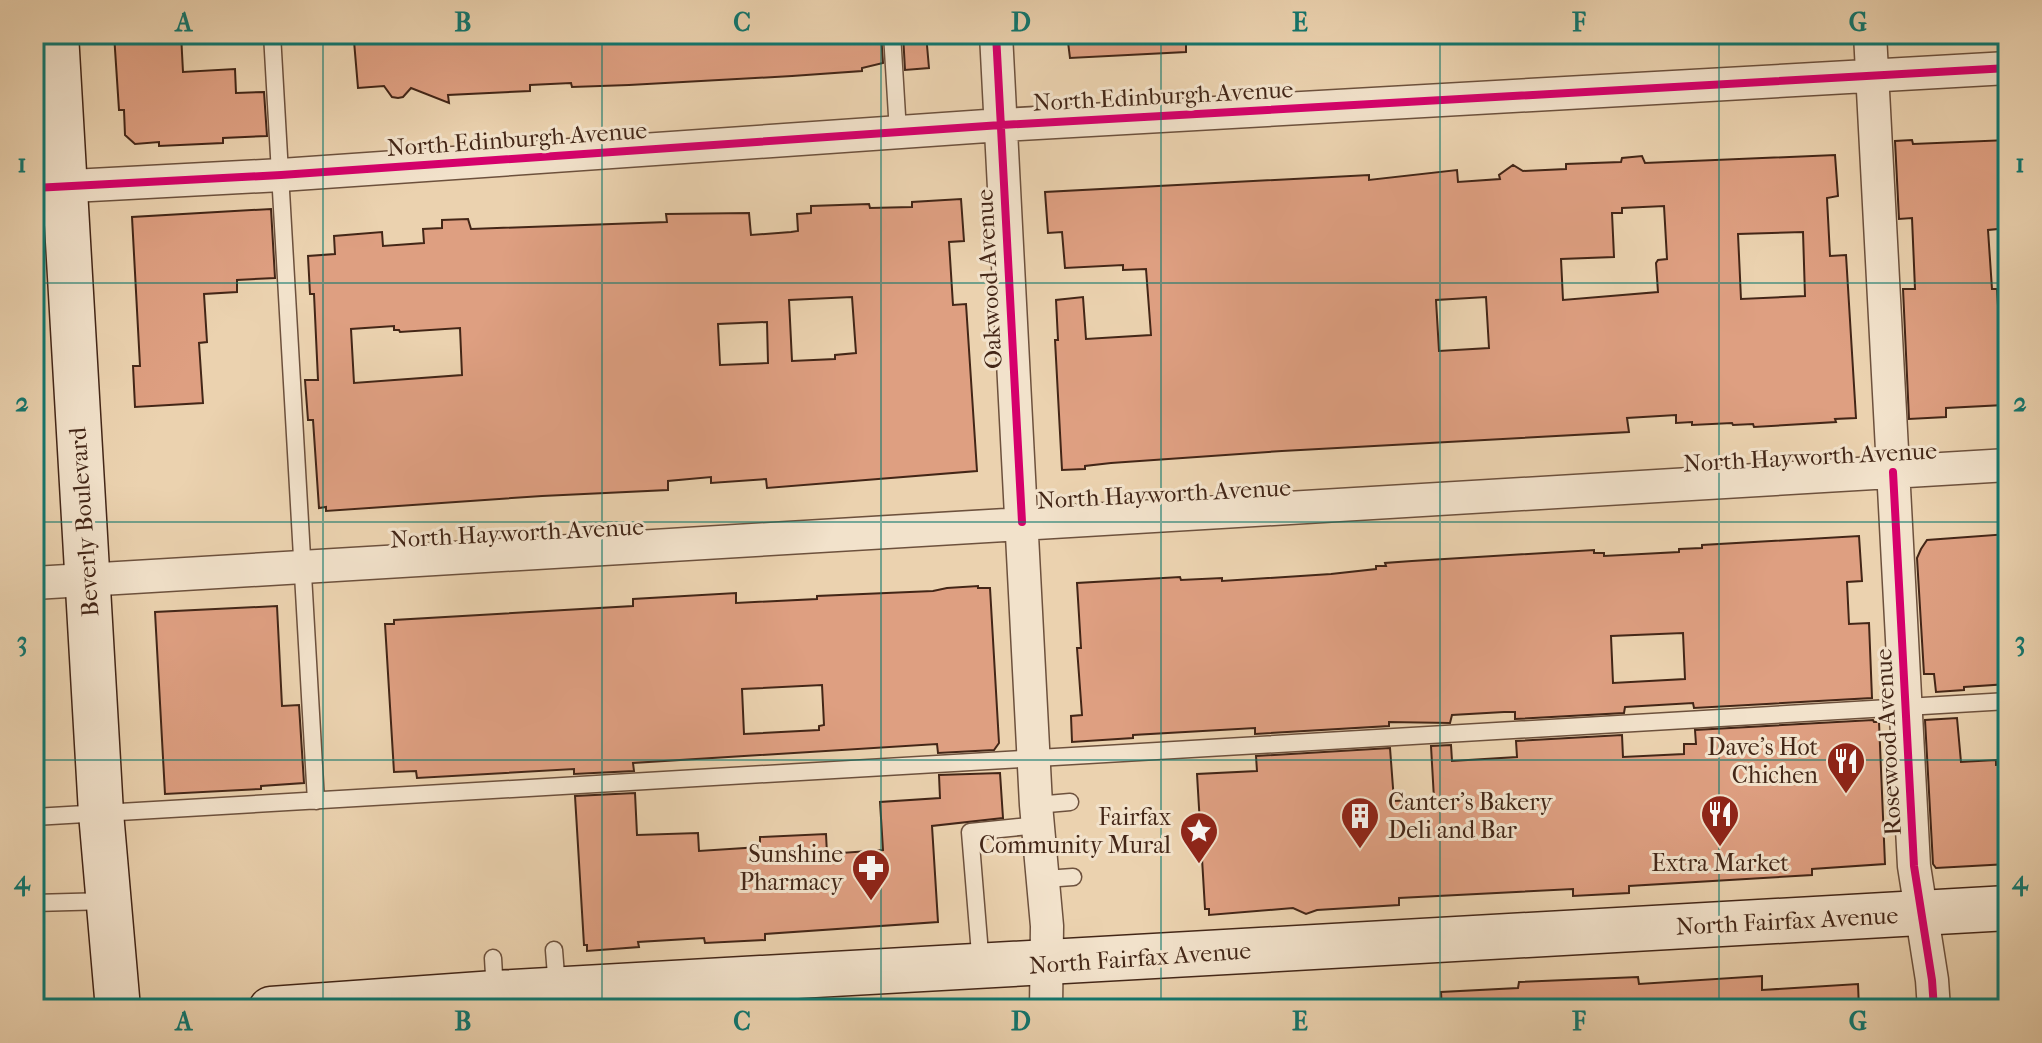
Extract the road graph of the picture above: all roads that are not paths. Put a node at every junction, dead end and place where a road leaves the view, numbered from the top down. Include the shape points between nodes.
1 (56, 34) edge
2 (272, 34) edge
3 (892, 34) edge
4 (996, 34) edge
5 (1870, 34) edge
6 (2008, 68) edge
7 (1873, 75) junction
8 (1001, 125) junction
9 (898, 132) junction
10 (281, 175) junction
11 (50, 187) edge
12 (2008, 465) edge
13 (1893, 472) junction
14 (1022, 522) junction
15 (303, 566) junction
16 (87, 580) junction
17 (34, 583) edge
18 (2008, 701) edge
19 (1907, 705) junction
20 (1035, 757) junction
21 (316, 801) junction
22 (1070, 802) dead end
23 (101, 813) junction
24 (1037, 815) junction
25 (34, 817) edge
26 (111, 901) junction
27 (34, 903) edge
28 (2008, 908) edge
29 (1921, 914) junction
30 (1047, 964) junction
31 (981, 968) junction
32 (118, 1009) edge
33 (271, 1009) edge
34 (1046, 1009) edge
35 (1934, 1009) edge

1 - 11 main road, Beverly Boulevard
2 - 10 lane
3 - 9 lane
4 - 8 street, Oakwood Avenue
5 - 7 street, Rosewood Avenue
6 - 7 street, North Edinburgh Avenue
7 - 8 street, North Edinburgh Avenue
7 - 13 street, Rosewood Avenue
8 - 9 street, North Edinburgh Avenue
8 - 14 street, Oakwood Avenue
9 - 10 street, North Edinburgh Avenue
10 - 11 street, North Edinburgh Avenue
10 - 15 lane
11 - 16 main road, Beverly Boulevard
12 - 13 street, North Hayworth Avenue
13 - 14 street, North Hayworth Avenue
13 - 19 street, Rosewood Avenue
14 - 15 street, North Hayworth Avenue
14 - 20 street, Oakwood Avenue
15 - 16 street, North Hayworth Avenue
15 - 21 lane
16 - 17 street, North Hayworth Avenue
16 - 23 main road, Beverly Boulevard
18 - 19 lane
19 - 20 lane
19 - 29 street, Rosewood Avenue
20 - 21 lane
20 - 24 street, Oakwood Avenue
21 - 23 lane
22 - 24 lane
23 - 25 lane
23 - 26 main road, Beverly Boulevard
24 - 30 street, Oakwood Avenue via 1059,878
24 - 31 lane via 970,832
26 - 27 lane
26 - 32 main road, Beverly Boulevard
28 - 29 main road, North Fairfax Avenue
29 - 30 main road, North Fairfax Avenue
29 - 35 street, Rosewood Avenue
30 - 31 main road, North Fairfax Avenue
30 - 34 street, Oakwood Avenue
31 - 33 main road, North Fairfax Avenue via 556,970

